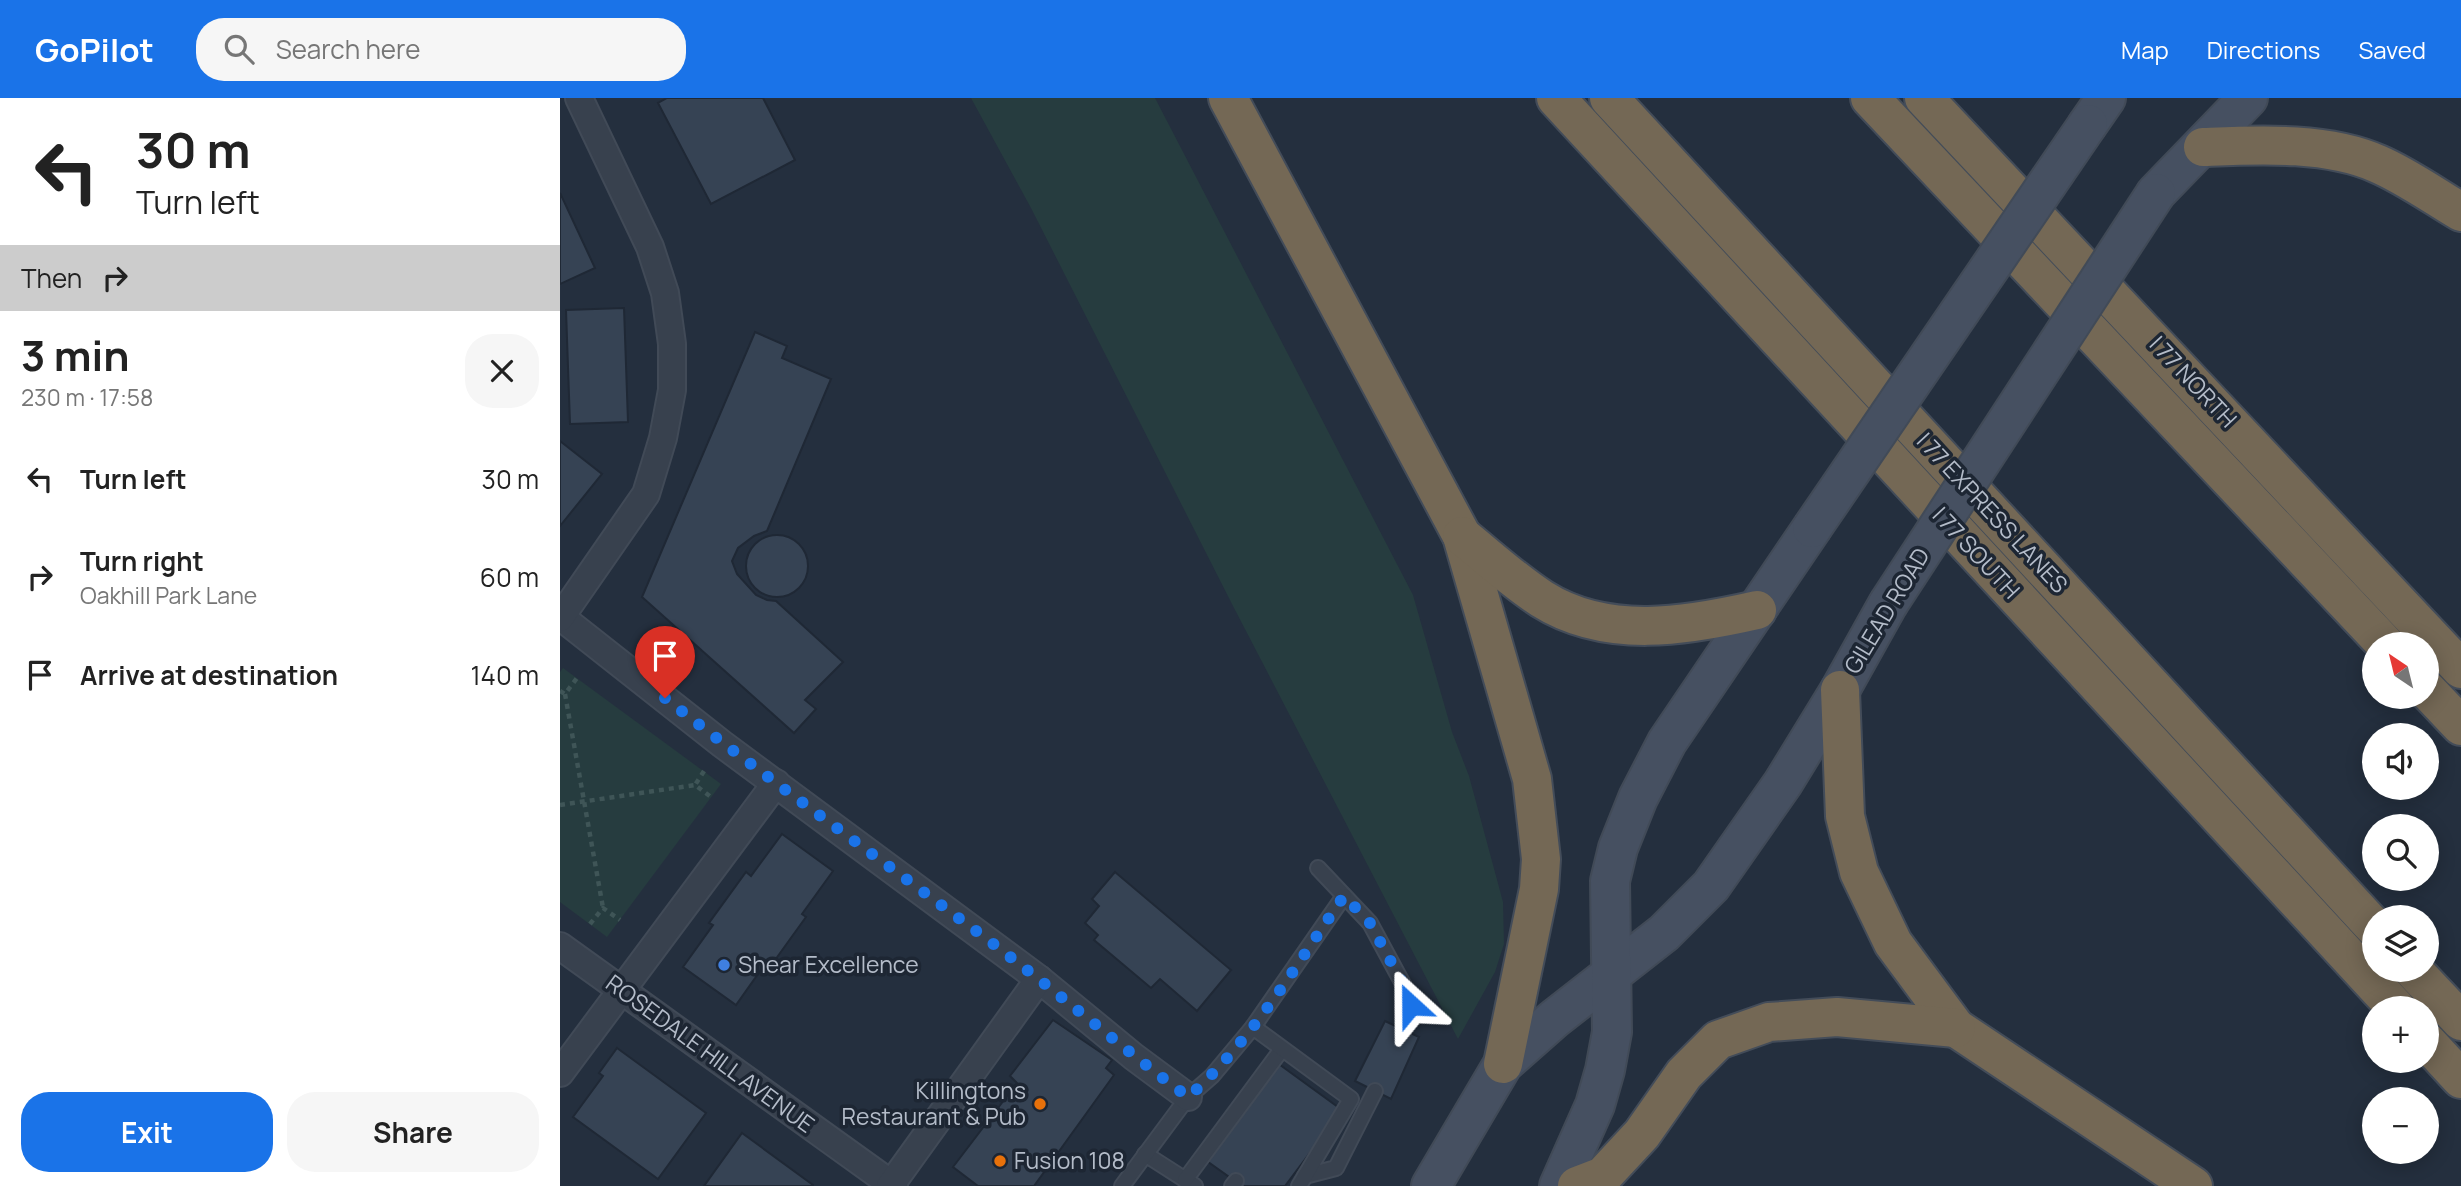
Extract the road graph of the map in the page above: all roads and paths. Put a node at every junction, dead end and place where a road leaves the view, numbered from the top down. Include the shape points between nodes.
1 (579, 98) edge
2 (1228, 98) edge
3 (1556, 98) edge
4 (1609, 98) edge
5 (1870, 98) edge
6 (1924, 98) edge
7 (2248, 98) edge
8 (2097, 111) edge
9 (2203, 147) junction
10 (2461, 212) edge
11 (1462, 536) junction
12 (1757, 610) junction
13 (561, 617) edge
14 (2374, 632) edge
15 (2461, 669) edge
16 (577, 678) dead end
17 (1840, 690) junction
18 (563, 692) edge
19 (2440, 704) edge
20 (2461, 726) edge
21 (704, 771) dead end
22 (776, 783) junction
23 (695, 785) junction
24 (711, 797) dead end
25 (585, 801) junction
26 (560, 804) edge
27 (1318, 868) dead end
28 (1344, 896) junction
29 (603, 908) junction
30 (2362, 914) edge
31 (620, 920) dead end
32 (590, 925) dead end
33 (560, 946) edge
34 (1610, 976) junction
35 (1039, 979) junction
36 (2424, 982) edge
37 (623, 991) junction
38 (2385, 996) edge
39 (2461, 1021) edge
40 (1253, 1027) junction
41 (1956, 1028) junction
42 (1404, 1030) dead end
43 (1282, 1049) junction
44 (2439, 1055) edge
45 (1503, 1064) junction
46 (560, 1073) edge
47 (2461, 1079) edge
48 (1375, 1091) dead end
49 (1188, 1097) junction
50 (1145, 1154) junction
51 (1302, 1181) edge
52 (1190, 1183) edge
53 (892, 1185) edge
54 (1122, 1186) edge
55 (1431, 1186) edge
56 (1559, 1186) edge
57 (1577, 1186) edge
58 (2193, 1186) edge

1 - 13 street via 650,247 672,344 672,390 646,494
2 - 11 highway
3 - 38 highway, I 77 SOUTH
4 - 30 highway, I 77 EXPRESS LANES
5 - 14 highway
6 - 15 highway, I 77 NORTH
7 - 9 main road, GILEAD ROAD
8 - 12 main road, bridge
9 - 10 highway via 2262,145 2339,152 2377,163
9 - 17 main road, GILEAD ROAD, bridge via 2156,193 1888,604
11 - 12 highway via 1543,600 1595,621 1648,626 1699,623
11 - 45 highway via 1532,779 1541,859 1539,889
12 - 34 main road via 1667,742 1618,848 1610,881
13 - 22 street
16 - 18 path
17 - 34 main road, GILEAD ROAD via 1783,783 1711,886 1664,933
17 - 41 highway via 1844,816 1859,872 1893,943
18 - 25 path
19 - 20 highway
21 - 23 path
22 - 35 street
22 - 37 street
23 - 24 path
23 - 25 path
25 - 26 path
25 - 29 path
27 - 28 lane
28 - 40 lane
28 - 42 lane via 1370,923 1403,984 1411,1005
29 - 31 path
29 - 32 path
33 - 37 street, ROSEDALE HILL AVENUE
34 - 45 main road, GILEAD ROAD
34 - 56 main road via 1612,1032 1605,1070 1595,1105
35 - 49 street
35 - 53 street
36 - 39 highway
37 - 46 street
37 - 53 street, ROSEDALE HILL AVENUE
40 - 43 lane
40 - 49 lane
41 - 57 highway via 1837,1017 1769,1022 1718,1040 1684,1074 1642,1134 1603,1176
41 - 58 highway
43 - 51 lane via 1313,1080 1351,1099
43 - 52 lane
44 - 47 highway
45 - 55 main road, GILEAD ROAD
48 - 51 lane via 1336,1168
49 - 50 lane
50 - 52 lane
50 - 54 lane

